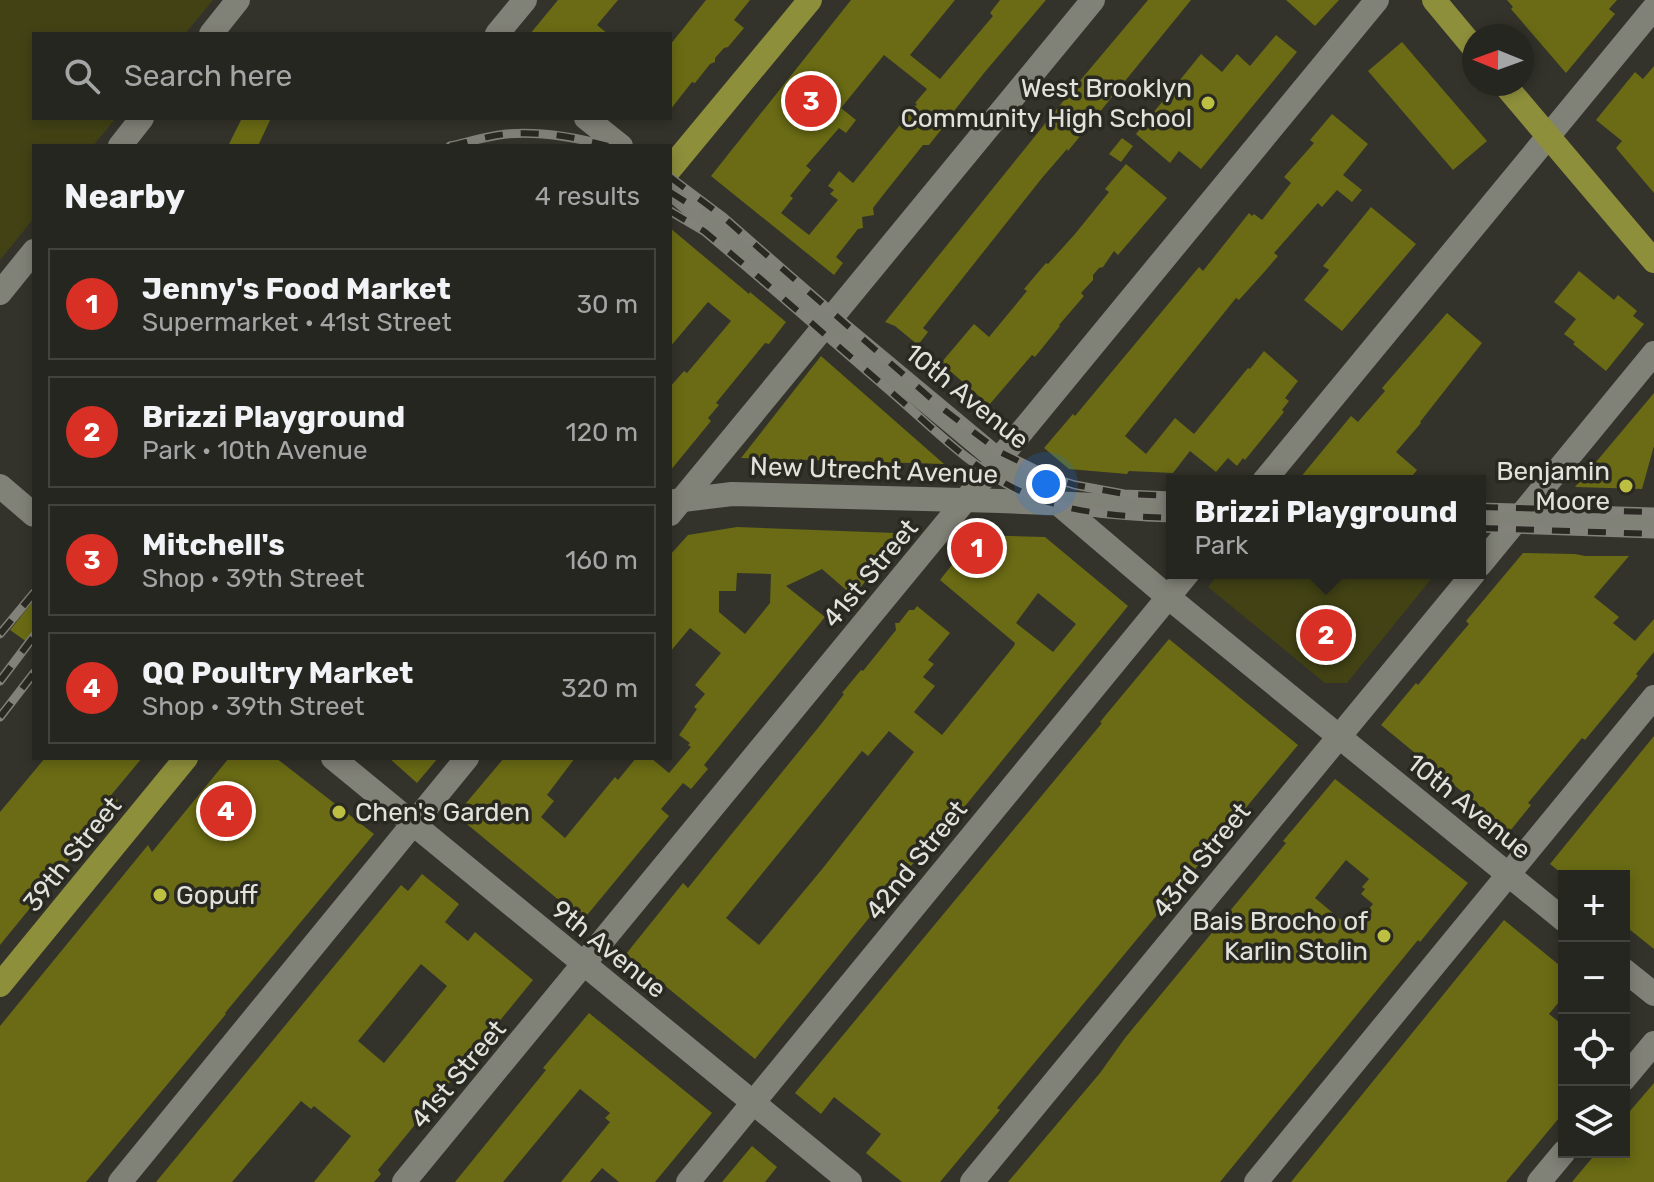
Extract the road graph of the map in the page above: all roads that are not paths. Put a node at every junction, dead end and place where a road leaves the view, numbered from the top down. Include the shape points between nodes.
1 (238, 0) edge
2 (525, 0) edge
3 (810, 0) edge
4 (1093, 0) edge
5 (1377, 0) edge
6 (1434, 0) edge
7 (1654, 8) edge
8 (213, 32) edge
9 (484, 32) edge
10 (1462, 34) edge
11 (1514, 96) edge
12 (140, 120) edge
13 (588, 120) edge
14 (1548, 136) junction
15 (122, 144) edge
16 (618, 144) edge
17 (672, 167) edge
18 (672, 189) edge
19 (32, 253) edge
20 (1654, 261) edge
21 (0, 293) edge
22 (830, 320) junction
23 (1654, 353) edge
24 (999, 461) junction
25 (1269, 475) edge
26 (0, 486) edge
27 (967, 500) junction
28 (674, 505) edge
29 (1060, 505) junction
30 (1166, 508) edge
31 (30, 511) edge
32 (1486, 518) edge
33 (1518, 520) junction
34 (1654, 524) edge
35 (1486, 558) edge
36 (1183, 579) edge
37 (1469, 579) edge
38 (1168, 597) junction
39 (1654, 697) edge
40 (1340, 736) junction
41 (184, 760) edge
42 (335, 760) edge
43 (465, 760) edge
44 (412, 824) junction
45 (1509, 875) junction
46 (1558, 915) edge
47 (584, 965) junction
48 (1630, 975) edge
49 (0, 985) edge
50 (1654, 994) edge
51 (1654, 1043) edge
52 (1630, 1072) edge
53 (753, 1103) junction
54 (1559, 1158) edge
55 (120, 1182) edge
56 (404, 1182) edge
57 (688, 1182) edge
58 (850, 1182) edge
59 (972, 1182) edge
60 (1256, 1182) edge
61 (1539, 1182) edge

1 - 8 street
2 - 9 street
3 - 17 main road
4 - 22 street
5 - 24 street, 41st Street
6 - 10 main road
7 - 14 street
11 - 14 main road
12 - 15 street
13 - 16 street
14 - 20 main road
14 - 25 street
18 - 22 street, 10th Avenue
19 - 21 street
22 - 24 street, 10th Avenue
22 - 28 street
23 - 33 street
24 - 27 street, 41st Street
24 - 29 street, 10th Avenue
26 - 31 street
27 - 28 street, New Utrecht Avenue via 732,494
27 - 29 street, New Utrecht Avenue
27 - 47 street, 41st Street
29 - 30 street, New Utrecht Avenue
29 - 38 street, 10th Avenue
32 - 33 street
33 - 34 street
33 - 35 street
36 - 38 street, 42nd Street
37 - 40 street, 43rd Street
38 - 40 street, 10th Avenue
38 - 53 street, 42nd Street
39 - 45 street
40 - 45 street, 10th Avenue
40 - 59 street, 43rd Street
41 - 49 main road, 39th Street
42 - 44 street, 9th Avenue
43 - 44 street
44 - 47 street, 9th Avenue
44 - 55 street
45 - 46 street, 10th Avenue
45 - 60 street
47 - 53 street, 9th Avenue
47 - 56 street, 41st Street
48 - 50 street
51 - 52 street
53 - 57 street, 42nd Street
53 - 58 street, 9th Avenue
54 - 61 street

